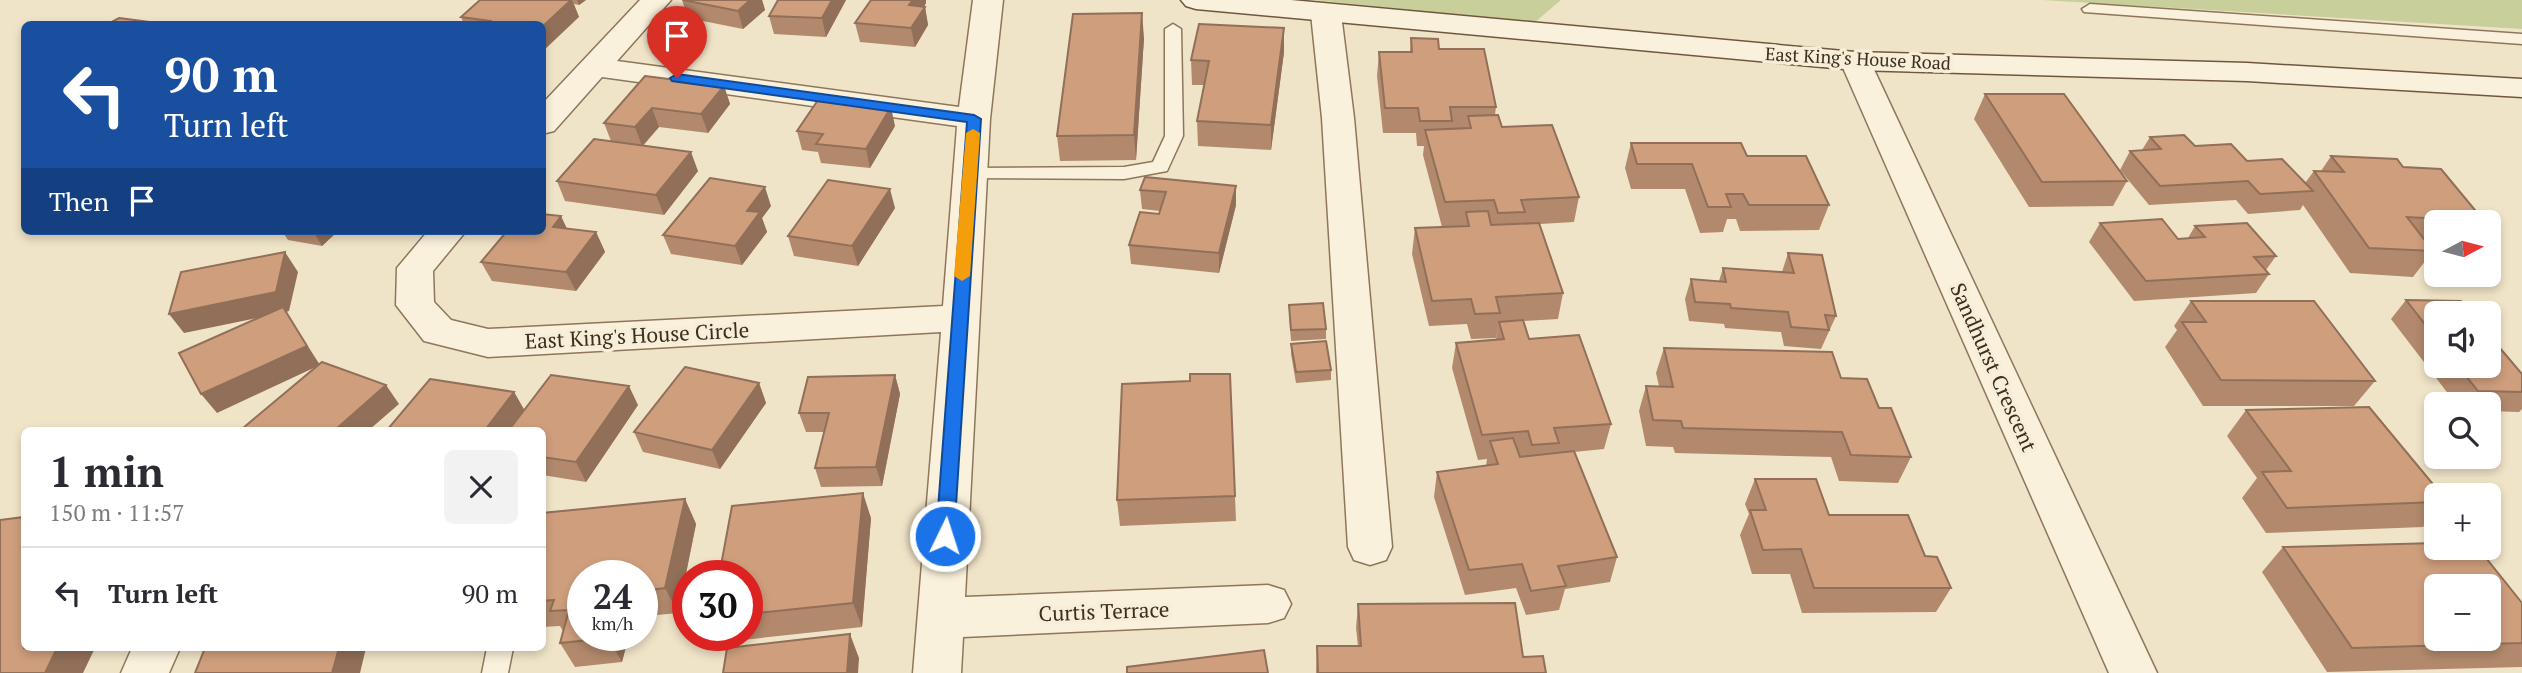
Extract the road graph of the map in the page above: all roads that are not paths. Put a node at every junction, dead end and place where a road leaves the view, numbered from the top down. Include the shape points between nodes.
1 (656, 0) edge
2 (988, 0) edge
3 (1196, 0) edge
4 (2090, 9) dead end
5 (1326, 14) junction
6 (1173, 29) dead end
7 (2522, 39) edge
8 (1855, 61) junction
9 (596, 67) junction
10 (2522, 88) edge
11 (974, 119) junction
12 (546, 120) edge
13 (970, 174) junction
14 (444, 235) edge
15 (959, 318) junction
16 (1370, 547) dead end
17 (1269, 604) dead end
18 (940, 618) junction
19 (155, 651) edge
20 (499, 651) edge
21 (145, 673) edge
22 (495, 673) edge
23 (937, 673) edge
24 (2133, 673) edge

1 - 9 street
2 - 11 street
3 - 5 street, East King's House Road
4 - 7 lane
5 - 8 street, East King's House Road
5 - 16 street
6 - 13 lane via 1174,136 1160,167 1124,173
8 - 10 street, East King's House Road via 2247,72
8 - 24 street, Sandhurst Crescent
9 - 11 street
9 - 12 street
11 - 13 street
13 - 15 street
14 - 15 street, East King's House Circle via 415,268 415,305 438,331 488,344
15 - 18 street
17 - 18 street, Curtis Terrace
18 - 23 street
19 - 21 street
20 - 22 lane

